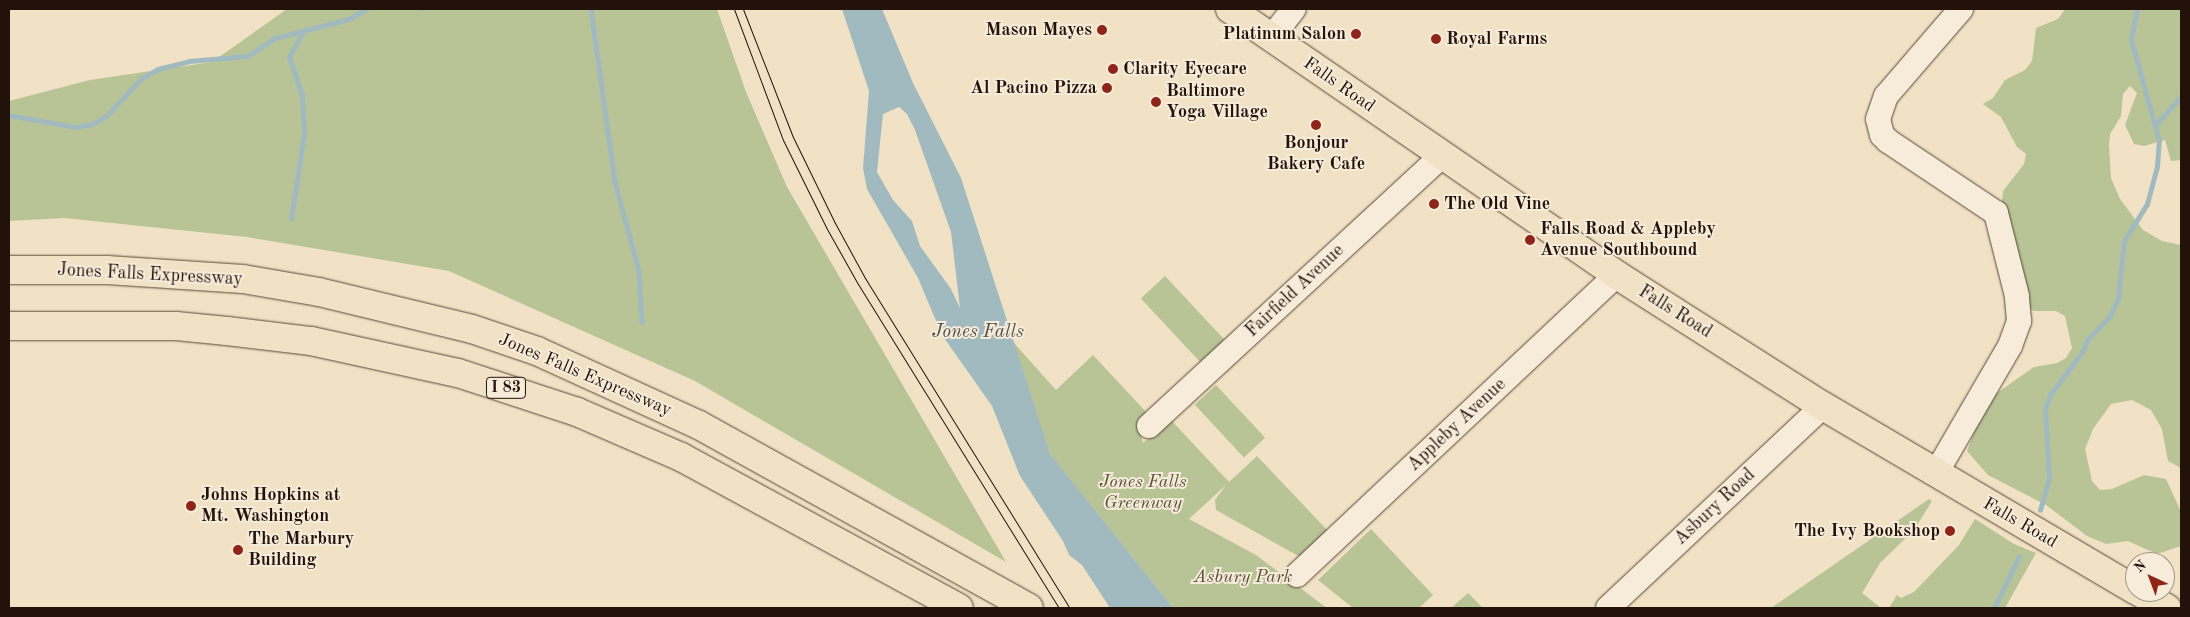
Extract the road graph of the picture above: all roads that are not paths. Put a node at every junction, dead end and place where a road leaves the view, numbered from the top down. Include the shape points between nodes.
1 (1230, 9) edge
2 (1294, 9) edge
3 (1961, 9) edge
4 (1271, 38) junction
5 (1442, 156) junction
6 (9, 270) edge
7 (1617, 275) junction
8 (9, 326) edge
9 (1823, 406) junction
10 (1149, 426) dead end
11 (1936, 473) junction
12 (1297, 575) dead end
13 (2125, 584) edge
14 (959, 608) edge
15 (1029, 608) edge
16 (1608, 608) edge

1 - 4 main road, Falls Road
2 - 4 street
3 - 11 street via 1886,96 1878,119 1882,135 1888,141 1996,213 2017,296 2019,321 2010,346
4 - 5 main road, Falls Road
5 - 7 main road, Falls Road
5 - 10 street, Fairfield Avenue
6 - 15 main road, Jones Falls Expressway / I 83 via 107,270 243,279 366,302 472,329 537,351 699,425
7 - 9 main road, Falls Road
7 - 12 street, Appleby Avenue
8 - 14 main road, Jones Falls Expressway / I 83 via 166,326 228,331 311,341 458,373 577,412 681,457
9 - 11 main road, Falls Road
9 - 16 street, Asbury Road
11 - 13 main road, Falls Road

